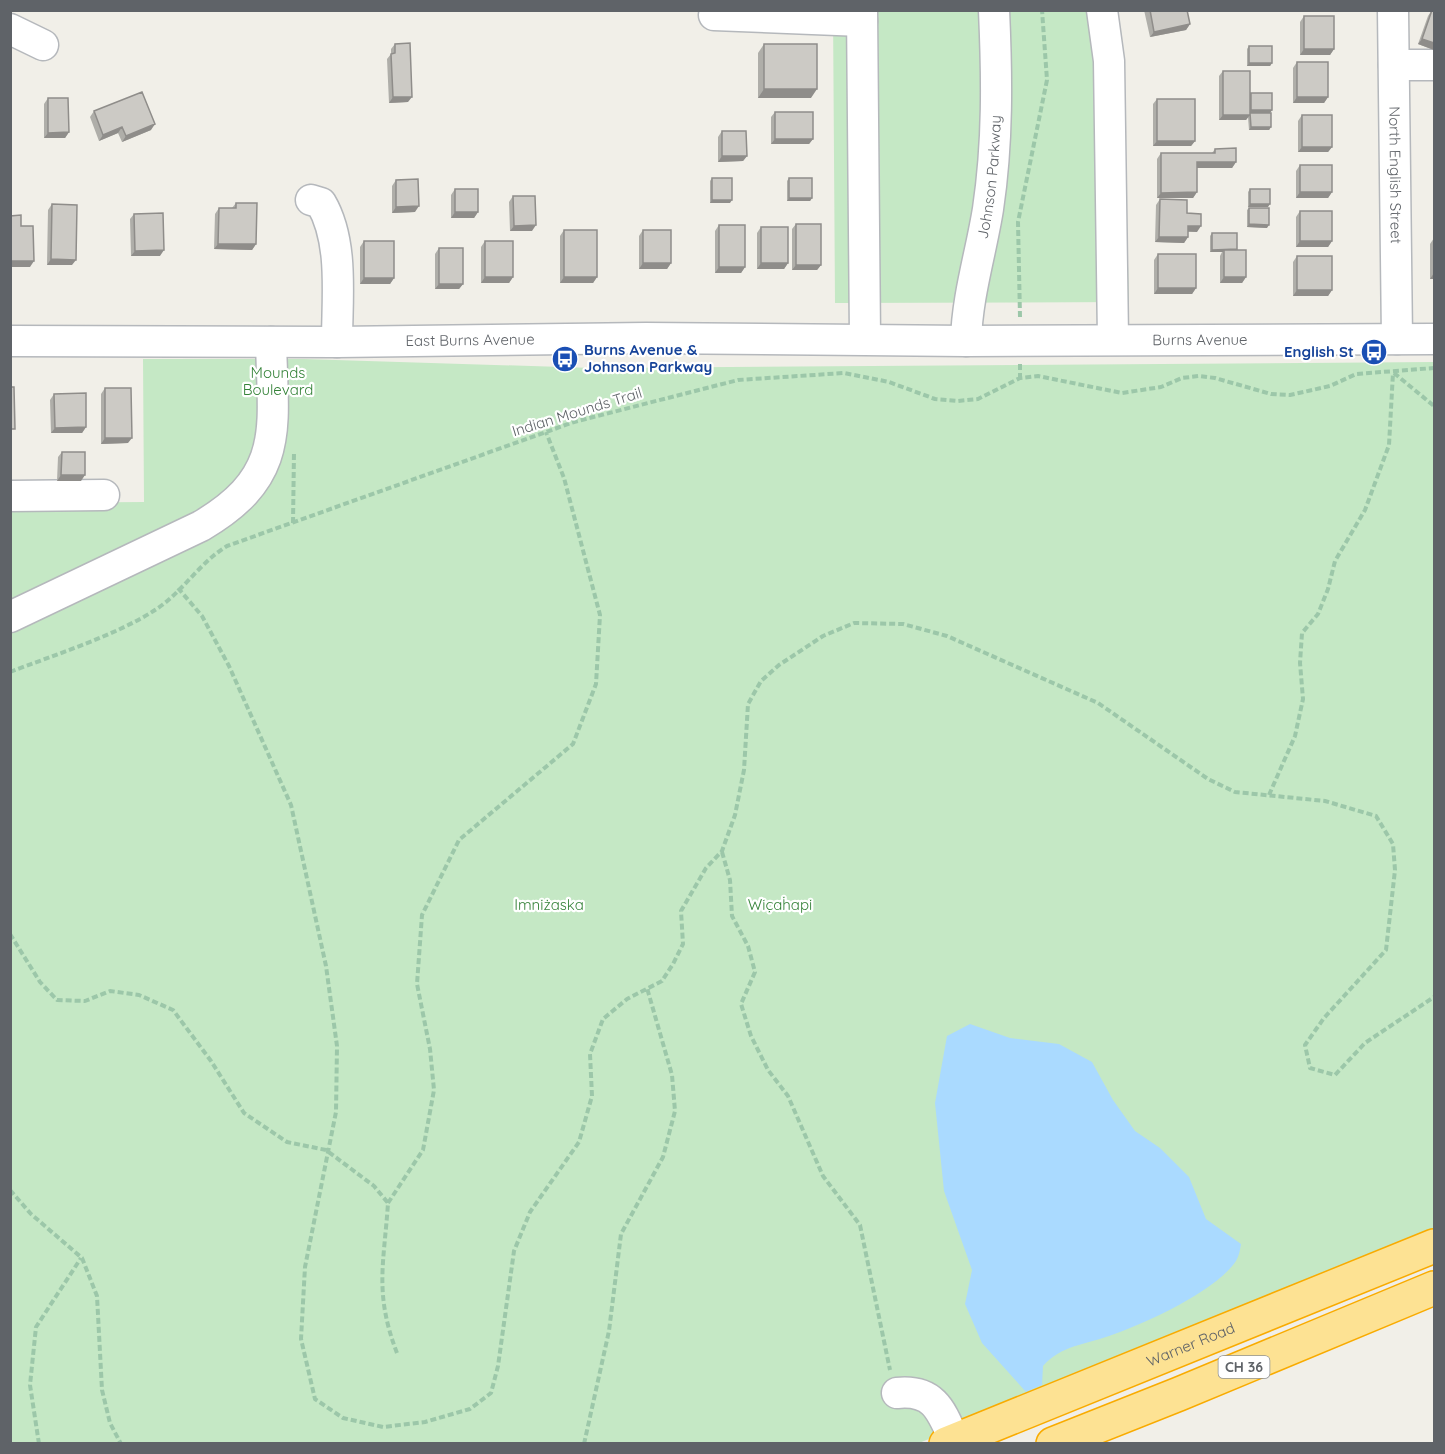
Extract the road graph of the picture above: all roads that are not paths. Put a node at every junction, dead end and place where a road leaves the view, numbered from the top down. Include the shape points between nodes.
1 (994, 10) edge
2 (1102, 10) edge
3 (1393, 10) edge
4 (714, 15) dead end
5 (862, 16) edge
6 (10, 28) edge
7 (43, 45) dead end
8 (1394, 65) junction
9 (1434, 65) edge
10 (311, 200) dead end
11 (865, 338) junction
12 (1113, 338) junction
13 (1397, 339) junction
14 (1434, 339) edge
15 (10, 341) edge
16 (966, 341) junction
17 (271, 342) junction
18 (337, 342) junction
19 (104, 495) dead end
20 (10, 496) edge
21 (10, 617) edge
22 (1434, 1246) edge
23 (1434, 1288) edge
24 (897, 1393) road end
25 (952, 1442) edge
26 (1053, 1443) edge

1 - 16 street, Johnson Parkway via 998,66 993,152 988,207 967,312
2 - 12 street via 1109,61
3 - 8 street, North English Street
4 - 5 street
5 - 11 street
6 - 7 street
8 - 9 street
8 - 13 street, North English Street
10 - 18 street via 321,202 332,232
11 - 16 street, East Burns Avenue
11 - 18 street, East Burns Avenue
12 - 13 street, Burns Avenue
12 - 16 street, Burns Avenue
13 - 14 street, Burns Avenue
15 - 17 street, East Burns Avenue
17 - 18 street, East Burns Avenue
17 - 21 street via 273,423 269,452 250,490 201,526
19 - 20 street
22 - 25 highway, Warner Road / CH 36
23 - 26 highway, CH 36
24 - 25 street via 911,1392 932,1400

